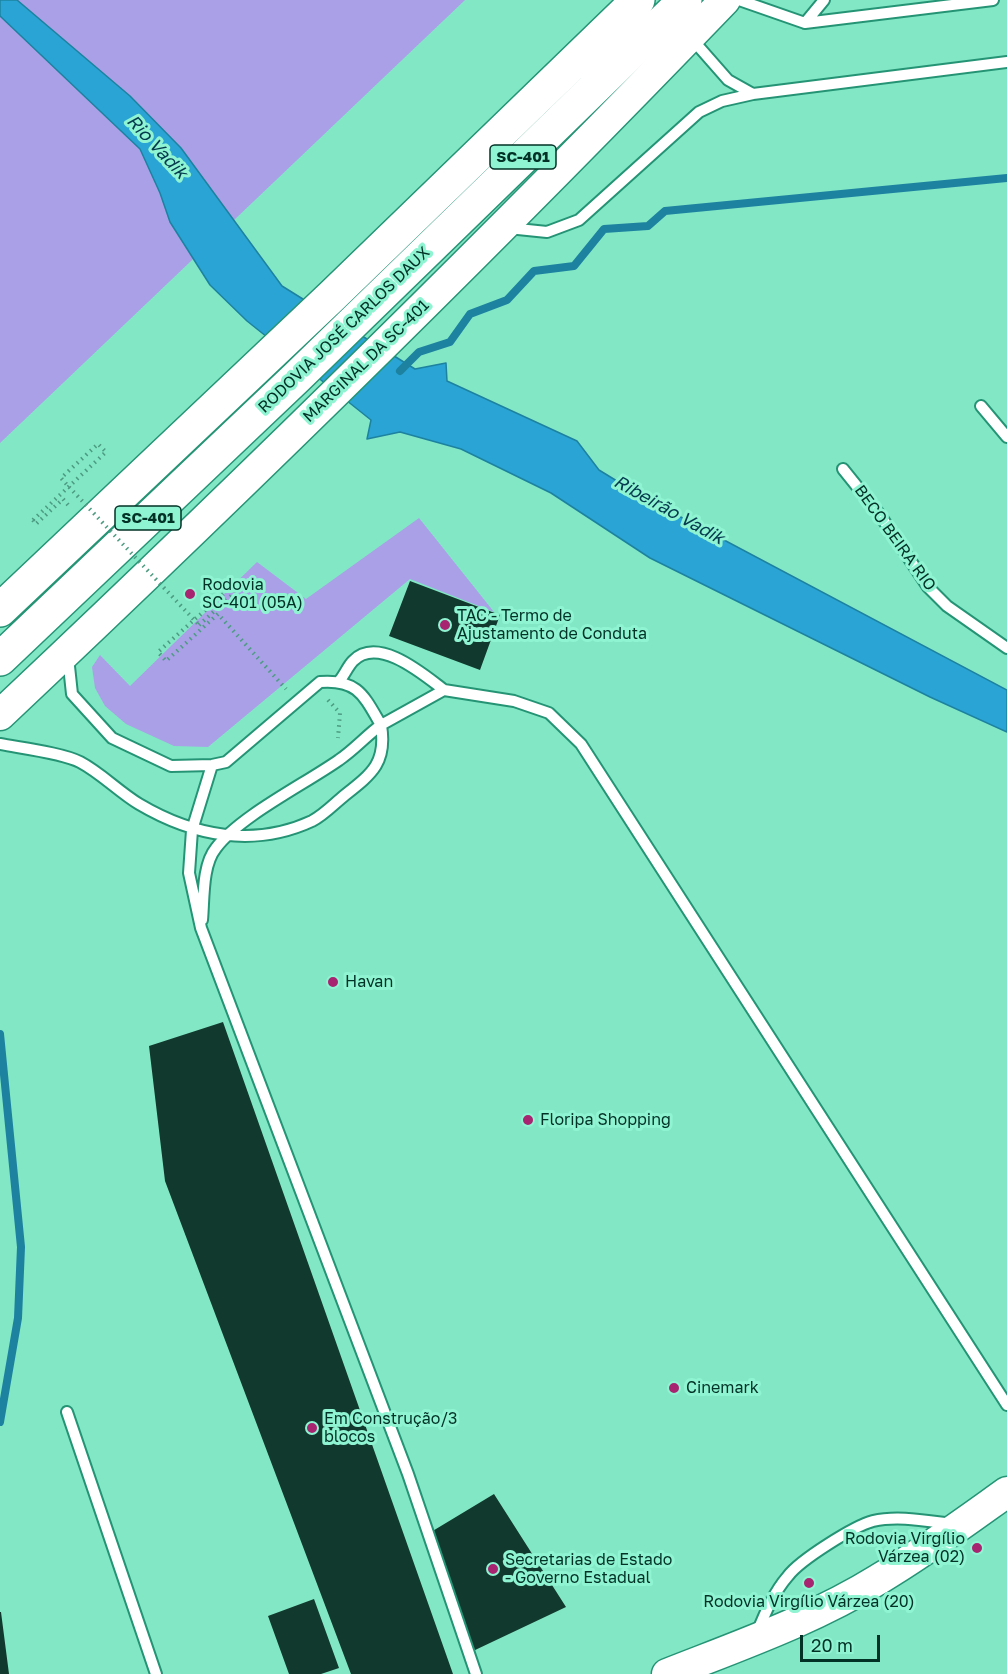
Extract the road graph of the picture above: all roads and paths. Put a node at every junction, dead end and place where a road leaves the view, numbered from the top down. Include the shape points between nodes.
1 (638, 0) edge
2 (686, 0) edge
3 (725, 0) edge
4 (739, 0) edge
5 (825, 0) edge
6 (993, 0) edge
7 (805, 23) junction
8 (690, 37) junction
9 (1007, 62) edge
10 (753, 94) junction
11 (501, 227) junction
12 (981, 406) dead end
13 (1007, 437) edge
14 (843, 469) dead end
15 (69, 487) junction
16 (33, 520) dead end
17 (0, 610) edge
18 (1007, 648) edge
19 (68, 651) junction
20 (0, 658) edge
21 (340, 680) junction
22 (444, 690) junction
23 (298, 703) junction
24 (0, 715) edge
25 (381, 725) junction
26 (0, 744) edge
27 (212, 765) junction
28 (192, 830) junction
29 (228, 837) junction
30 (201, 928) junction
31 (1007, 1405) edge
32 (67, 1412) dead end
33 (1007, 1492) edge
34 (961, 1525) junction
35 (755, 1639) junction
36 (156, 1674) edge
37 (476, 1674) edge
38 (667, 1674) edge

1 - 17 highway, RODOVIA JOSÉ CARLOS DAUX / SC-401
2 - 20 highway, RODOVIA JOSÉ CARLOS DAUX / SC-401
3 - 8 main road, MARGINAL DA SC-401
4 - 7 lane
5 - 7 lane
6 - 7 lane
8 - 10 lane via 728,80
8 - 11 main road, MARGINAL DA SC-401
9 - 10 lane
10 - 11 lane via 722,101 699,112 579,220 547,232
11 - 19 main road, MARGINAL DA SC-401
12 - 13 lane
14 - 18 lane, BECO BEIRA RIO via 928,586 947,606
15 - 15 path via 106,452 98,444 61,478
15 - 16 path
15 - 23 path, bridge via 199,625 242,586 238,581 158,652 166,661 218,614
19 - 24 main road, MARGINAL DA SC-401
19 - 27 lane via 72,694 112,738 171,765
21 - 22 lane via 355,659 373,653 399,657
21 - 23 lane via 320,682
21 - 25 lane via 362,693
22 - 25 lane
22 - 31 lane via 514,701 549,713 581,744
23 - 27 lane via 226,762
25 - 29 lane via 342,758 254,815
25 - 29 lane via 380,762 314,820 264,836
26 - 28 lane via 79,761 139,804
27 - 28 lane
28 - 29 lane
28 - 30 lane via 189,873
29 - 30 lane via 215,849 208,865
30 - 37 lane via 408,1474
32 - 36 lane
33 - 34 main road
34 - 35 main road via 878,1580
34 - 35 lane via 873,1521 831,1542 789,1574 766,1610
35 - 38 main road

